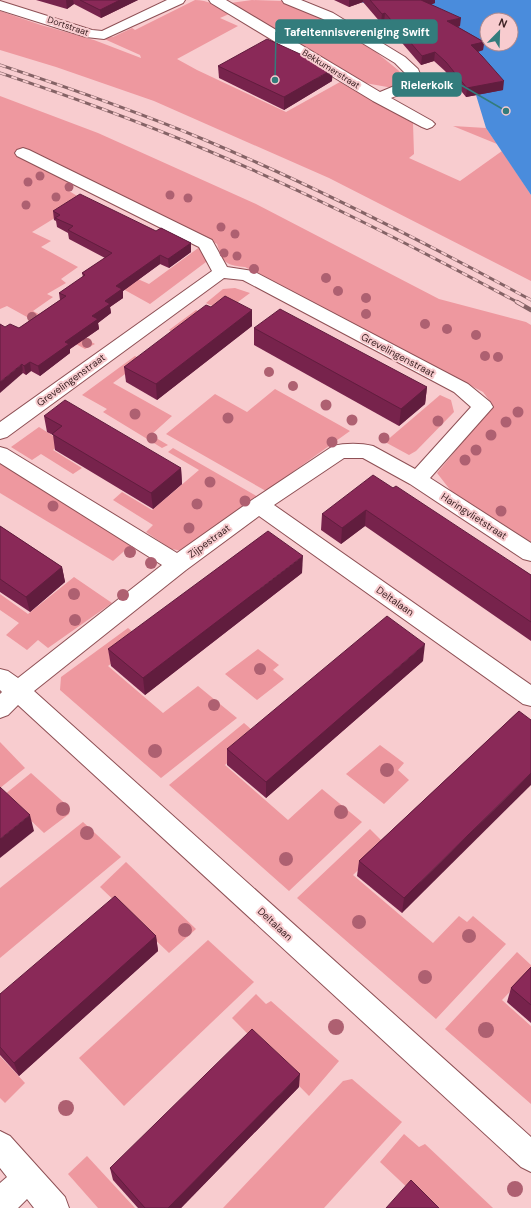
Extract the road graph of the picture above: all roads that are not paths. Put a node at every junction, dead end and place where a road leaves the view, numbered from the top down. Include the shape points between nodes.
1 (178, 0) edge
2 (217, 0) edge
3 (289, 0) edge
4 (0, 5) edge
5 (378, 98) junction
6 (428, 124) dead end
7 (23, 153) dead end
8 (220, 272) junction
9 (0, 432) edge
10 (0, 454) edge
11 (417, 479) junction
12 (259, 505) junction
13 (531, 553) edge
14 (178, 564) junction
15 (6, 692) edge
16 (531, 697) edge
17 (0, 1146) edge
18 (531, 1156) edge
19 (27, 1178) junction
20 (0, 1204) edge
21 (54, 1208) edge

1 - 4 street, Dortstraat via 104,35 91,34
2 - 5 street, Bekkumerstraat
3 - 5 street via 328,16 400,60 413,72 415,79 409,85
5 - 6 street, Bekkumerstraat
7 - 8 street via 206,244
8 - 9 street, Grevelingenstraat
8 - 11 street, Grevelingenstraat via 247,275 461,388 483,407
10 - 14 street
11 - 12 street, Zijpestraat via 366,451 340,451
11 - 13 street, Haringvlietstraat
12 - 14 street, Zijpestraat
12 - 16 street, Deltalaan
14 - 15 street, Zijpestraat
15 - 18 street, Deltalaan
17 - 19 street
19 - 20 street
19 - 21 street

